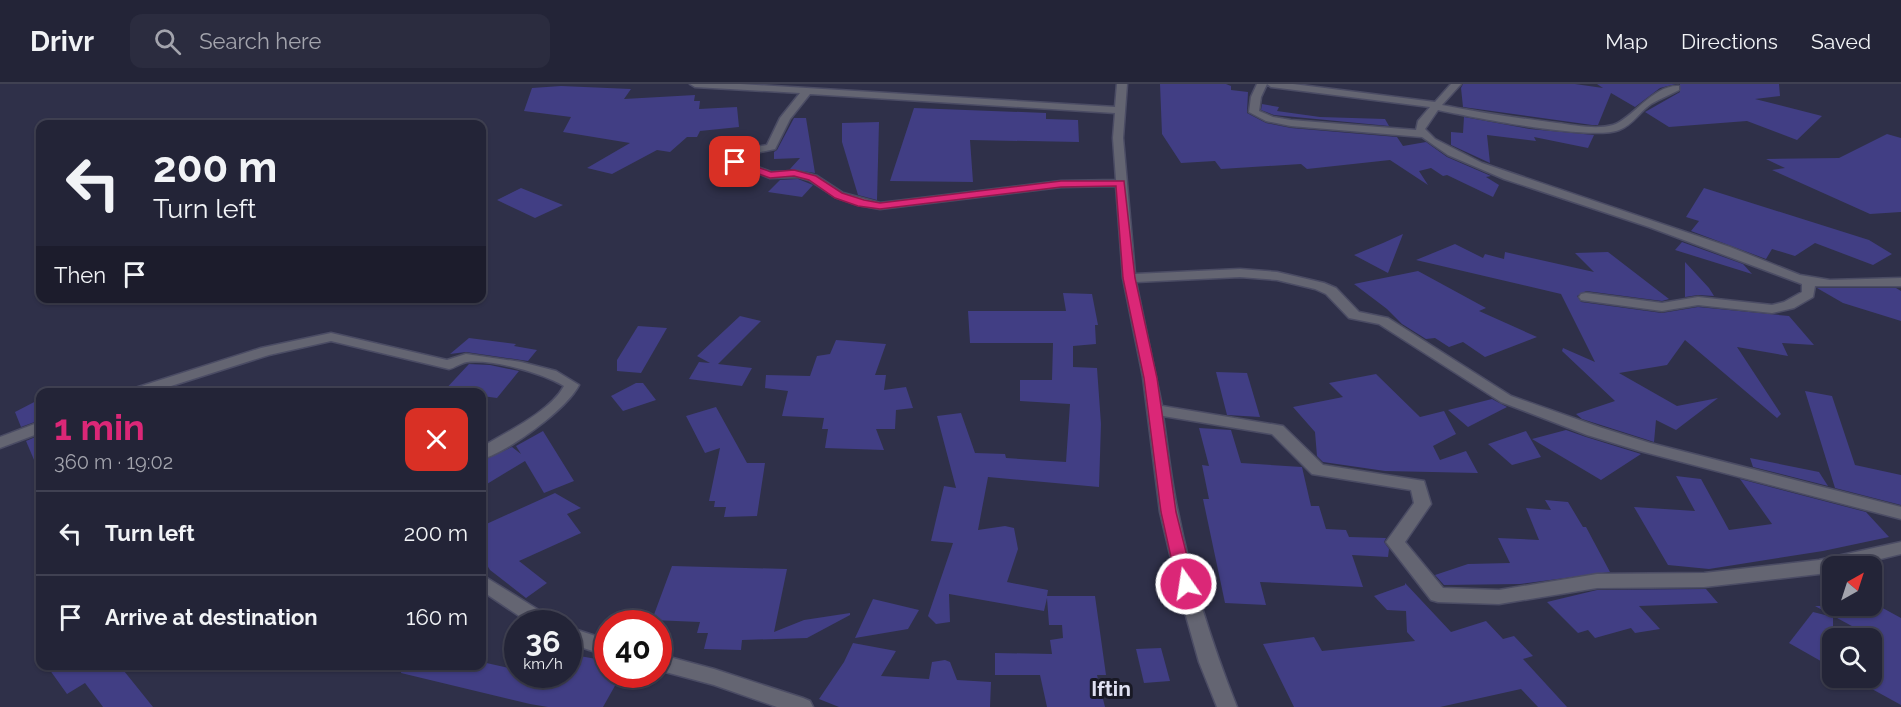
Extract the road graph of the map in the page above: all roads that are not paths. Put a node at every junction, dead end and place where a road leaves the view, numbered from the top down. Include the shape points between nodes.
1 (695, 84) edge
2 (1122, 84) edge
3 (1262, 84) edge
4 (1271, 84) edge
5 (1456, 84) edge
6 (1676, 88) dead end
7 (807, 91) junction
8 (1435, 106) junction
9 (1119, 110) junction
10 (1423, 134) junction
11 (1121, 183) junction
12 (1129, 278) junction
13 (1899, 278) edge
14 (1809, 281) junction
15 (1586, 297) dead end
16 (150, 388) edge
17 (1154, 410) junction
18 (36, 429) edge
19 (0, 443) edge
20 (486, 451) edge
21 (1901, 513) edge
22 (1901, 548) edge
23 (486, 585) edge
24 (525, 610) edge
25 (672, 666) edge
26 (803, 707) edge
27 (1227, 707) edge

1 - 7 street
2 - 9 street
3 - 10 street via 1254,112 1270,119
4 - 8 street
5 - 8 street
6 - 8 street via 1646,103 1616,128 1600,130 1532,124
7 - 9 street
7 - 11 street via 785,118 771,147 742,153 735,162 770,175 805,176 838,195 880,206 1061,184
8 - 10 street via 1423,121
9 - 11 street
10 - 14 street via 1450,152 1514,179
11 - 12 street
12 - 17 street
12 - 21 street via 1240,273 1277,276 1318,286 1331,291 1354,315 1383,321 1506,399 1646,447
13 - 14 street via 1860,283
14 - 15 street via 1808,294 1802,299 1772,309 1698,301 1662,307
16 - 20 street via 266,351 331,337 449,365 464,358 528,368 572,385 553,409
17 - 22 street via 1277,430 1318,470 1418,485 1423,504 1395,542 1438,595 1499,597 1597,581 1704,580 1818,567
17 - 27 street via 1169,512 1186,584
18 - 19 street
23 - 24 street
25 - 26 street

